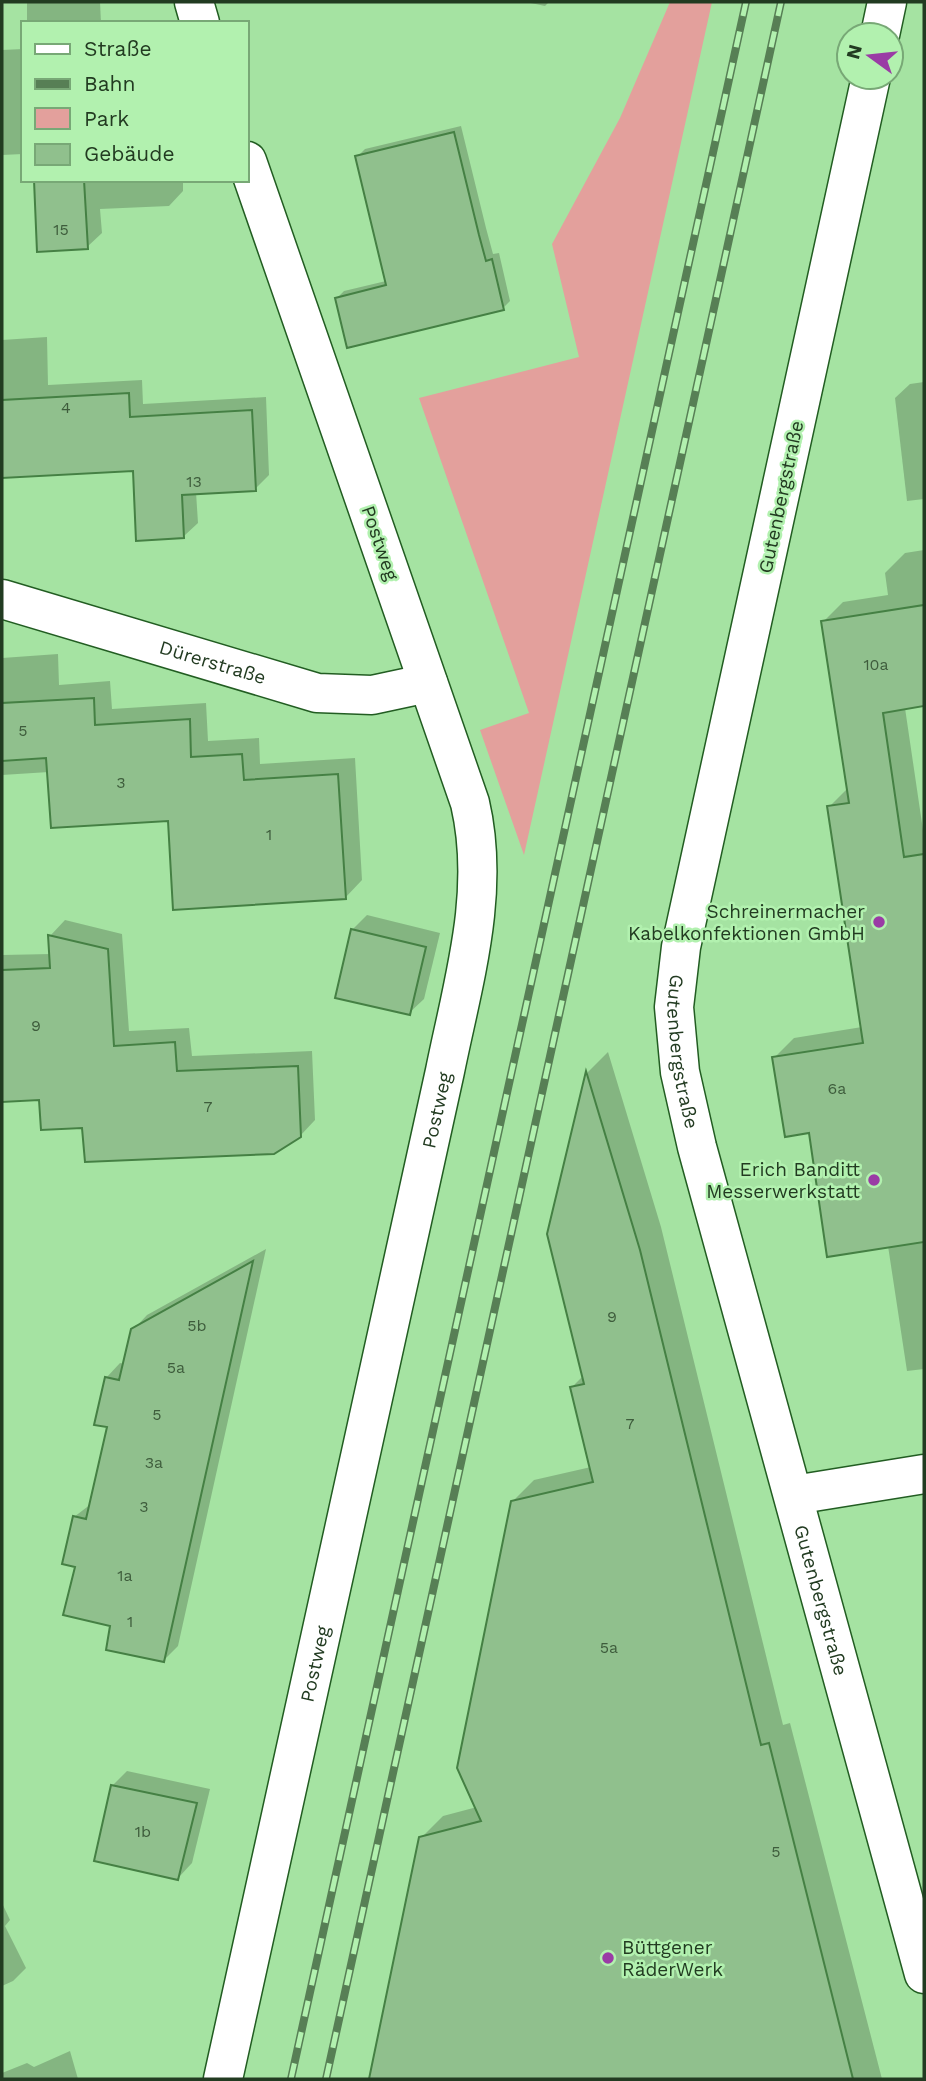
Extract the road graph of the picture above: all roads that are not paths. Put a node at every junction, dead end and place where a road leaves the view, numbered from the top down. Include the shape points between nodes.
1 (194, 2) edge
2 (887, 2) edge
3 (199, 21) edge
4 (883, 21) edge
5 (868, 91) edge
6 (248, 165) edge
7 (2, 599) edge
8 (428, 683) junction
9 (924, 1474) edge
10 (794, 1495) junction
11 (924, 1974) edge
12 (223, 2079) edge

1 - 3 street
2 - 4 street
5 - 10 street, Gutenbergstraße via 681,947 674,1007 680,1072 697,1147
6 - 8 street, Postweg
7 - 8 street, Dürerstraße via 317,693 372,695
8 - 12 street, Postweg via 477,832 475,923
9 - 10 street
10 - 11 street, Gutenbergstraße

